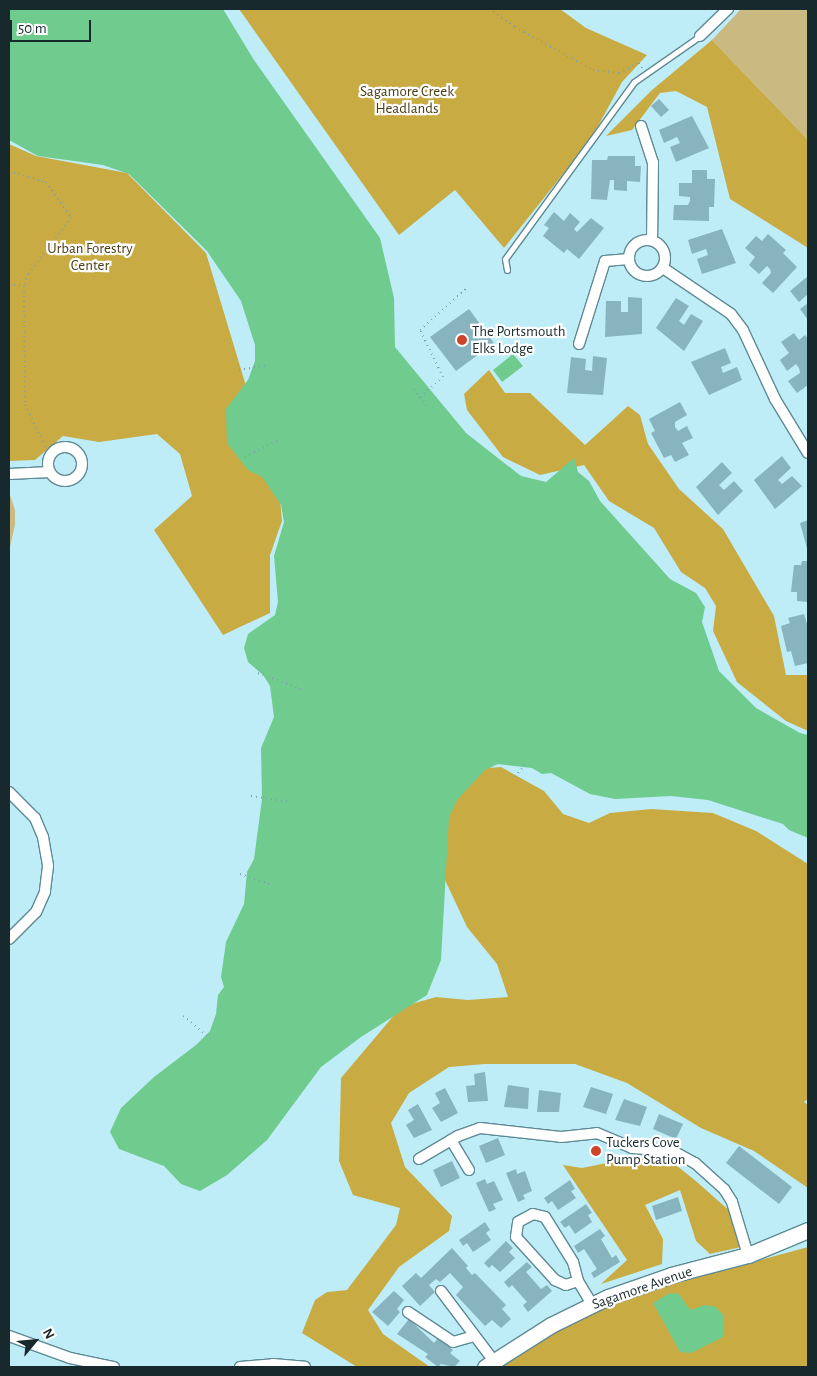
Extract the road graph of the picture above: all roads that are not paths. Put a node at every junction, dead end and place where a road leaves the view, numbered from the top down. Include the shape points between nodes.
1 (728, 9) edge
2 (700, 36) joint
3 (641, 126) dead end
4 (652, 240) junction
5 (629, 259) junction
6 (663, 268) junction
7 (507, 270) dead end
8 (579, 344) dead end
9 (808, 453) edge
10 (50, 472) junction
11 (9, 474) edge
12 (9, 792) edge
13 (9, 939) edge
14 (451, 1140) junction
15 (419, 1159) dead end
16 (469, 1170) dead end
17 (808, 1230) edge
18 (748, 1255) junction
19 (578, 1281) junction
20 (440, 1291) dead end
21 (592, 1304) junction
22 (408, 1312) dead end
23 (9, 1336) edge
24 (474, 1336) junction
25 (490, 1364) edge
26 (114, 1367) edge
27 (240, 1367) edge
28 (305, 1367) edge

1 - 2 street
2 - 7 lane via 634,82 505,259
3 - 4 street via 653,162
4 - 5 street via 634,245
4 - 6 street via 666,254
5 - 6 street via 631,267 644,276 651,276
5 - 8 street via 605,261
6 - 9 street via 731,314 743,330 775,399
10 - 10 street via 57,479 68,481 78,476 82,466 79,455 70,448 59,448 50,456
10 - 11 street
12 - 13 street via 35,818 44,837 48,866 45,892 36,912
14 - 15 street
14 - 16 street
14 - 18 street via 480,1128 561,1137 597,1133 632,1148 659,1149 684,1155 709,1174 728,1195
17 - 18 main road, Sagamore Avenue
18 - 21 main road, Sagamore Avenue via 671,1275
19 - 19 street via 577,1269 545,1217 533,1214 518,1222 516,1237 555,1280 566,1285
19 - 21 street
20 - 24 street
21 - 25 main road, Sagamore Avenue via 551,1325
22 - 24 street via 453,1342
23 - 26 street via 70,1358
24 - 25 street
27 - 28 street via 273,1364

